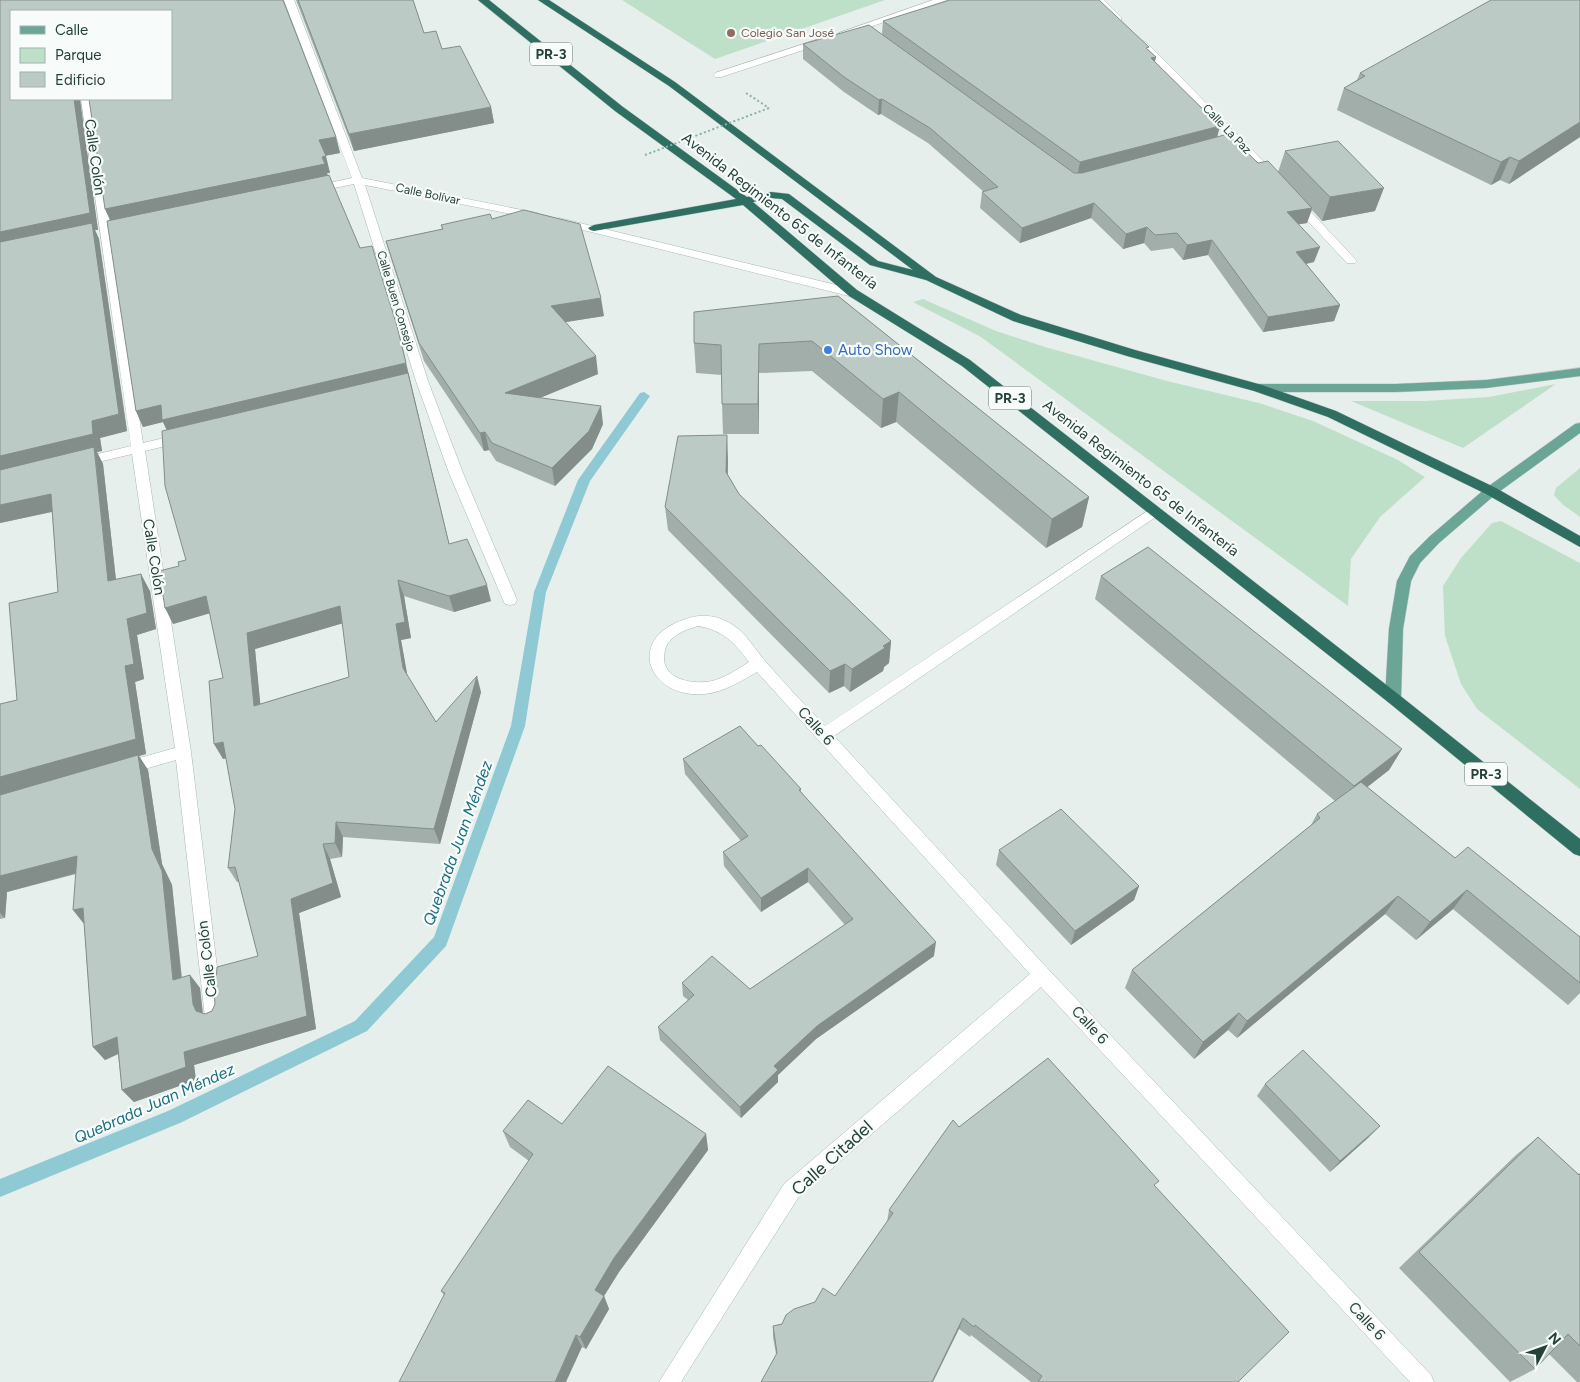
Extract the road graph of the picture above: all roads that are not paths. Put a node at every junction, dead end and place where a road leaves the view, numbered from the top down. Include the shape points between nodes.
1 (289, 0) edge
2 (483, 0) edge
3 (543, 0) edge
4 (942, 0) edge
5 (1099, 0) edge
6 (718, 75) dead end
7 (86, 100) edge
8 (358, 180) junction
9 (1278, 182) edge
10 (300, 192) edge
11 (1291, 197) edge
12 (745, 201) junction
13 (594, 228) junction
14 (1351, 261) dead end
15 (932, 279) junction
16 (853, 293) junction
17 (1580, 372) edge
18 (1258, 388) junction
19 (1580, 427) edge
20 (194, 435) edge
21 (137, 448) junction
22 (73, 464) edge
23 (1491, 491) junction
24 (1155, 511) junction
25 (1580, 542) edge
26 (510, 600) dead end
27 (760, 664) junction
28 (1393, 698) junction
29 (824, 735) junction
30 (183, 752) junction
31 (110, 772) edge
32 (1580, 850) edge
33 (1042, 975) junction
34 (214, 1017) edge
35 (1416, 1379) edge
36 (669, 1382) edge

1 - 8 street, Calle Buen Consejo
2 - 12 highway, Avenida Regimiento 65 de Infantería / PR-3 via 619,110
3 - 15 highway, PR-3 via 672,84
4 - 6 street via 865,30
5 - 9 street, Calle La Paz via 1233,141
7 - 21 street, Calle Colón
8 - 10 street, Calle Bolívar
8 - 13 street, Calle Bolívar
8 - 26 street, Calle Buen Consejo via 417,382
11 - 14 street
12 - 13 highway
12 - 15 highway via 771,195 784,196 874,263
12 - 16 highway, Avenida Regimiento 65 de Infantería / PR-3
13 - 16 street, Calle Bolívar
15 - 18 highway, PR-3 via 1017,318
16 - 24 highway, Avenida Regimiento 65 de Infantería / PR-3 via 966,363
17 - 18 main road via 1486,384
18 - 23 highway, PR-3 via 1332,414
19 - 23 main road
20 - 21 street
21 - 22 street
21 - 30 street, Calle Colón
23 - 25 highway, PR-3
23 - 28 main road via 1434,540 1415,560 1404,582 1396,629
24 - 28 highway, Avenida Regimiento 65 de Infantería / PR-3
24 - 29 street
27 - 27 street, Calle 6 via 729,628 698,620 681,624 668,632 658,644 655,657 659,670 669,680 684,687 719,685
27 - 29 street, Calle 6
28 - 32 highway, Avenida Regimiento 65 de Infantería / PR-3
29 - 33 street, Calle 6
30 - 31 street
30 - 34 street, Calle Colón
33 - 35 street, Calle 6
33 - 36 street, Calle Citadel via 792,1191

